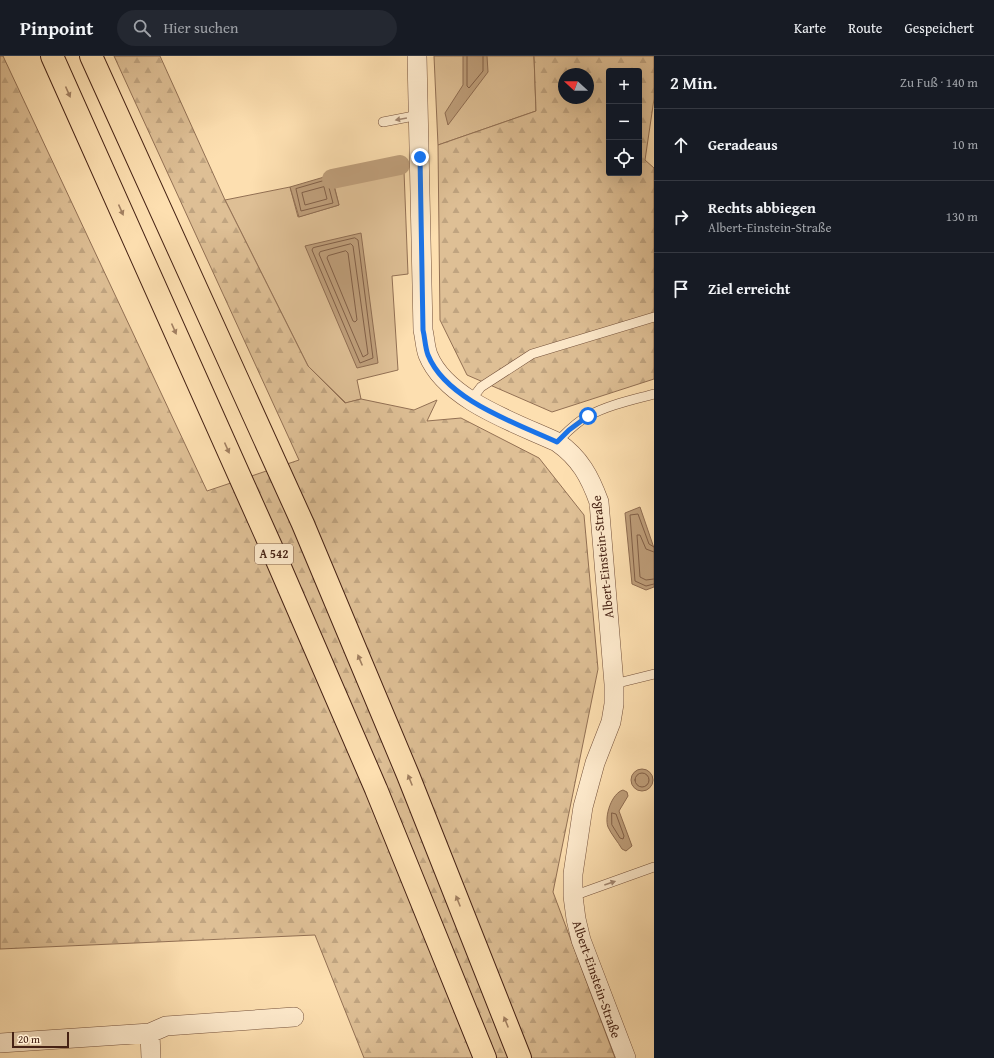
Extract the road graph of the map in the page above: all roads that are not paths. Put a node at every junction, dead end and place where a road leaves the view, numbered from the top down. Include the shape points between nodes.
1 (52, 56) edge
2 (91, 56) edge
3 (417, 56) edge
4 (419, 115) junction
5 (383, 122) dead end
6 (654, 317) edge
7 (654, 394) edge
8 (471, 400) junction
9 (557, 442) junction
10 (654, 674) edge
11 (614, 684) junction
12 (654, 867) edge
13 (573, 896) junction
14 (294, 1017) dead end
15 (150, 1033) junction
16 (0, 1043) edge
17 (151, 1058) edge
18 (485, 1058) edge
19 (520, 1058) edge
20 (626, 1058) edge

1 -> 18 highway, A 542 via 376,789
19 -> 2 highway, A 542 via 408,775 303,524
3 - 4 street, Albert-Einstein-Straße
4 -> 5 lane
4 - 8 street, Albert-Einstein-Straße via 423,330 428,354 437,371
6 - 8 lane via 532,354 481,388
7 - 9 lane via 588,416
8 - 9 street, Albert-Einstein-Straße
9 - 11 street, Albert-Einstein-Straße via 583,466 599,502
10 - 11 lane
11 - 13 street, Albert-Einstein-Straße via 611,722 595,763 583,807 576,849
13 -> 12 lane
13 - 20 street, Albert-Einstein-Straße via 581,940
14 - 15 street via 166,1026
15 - 16 street
15 - 17 street

